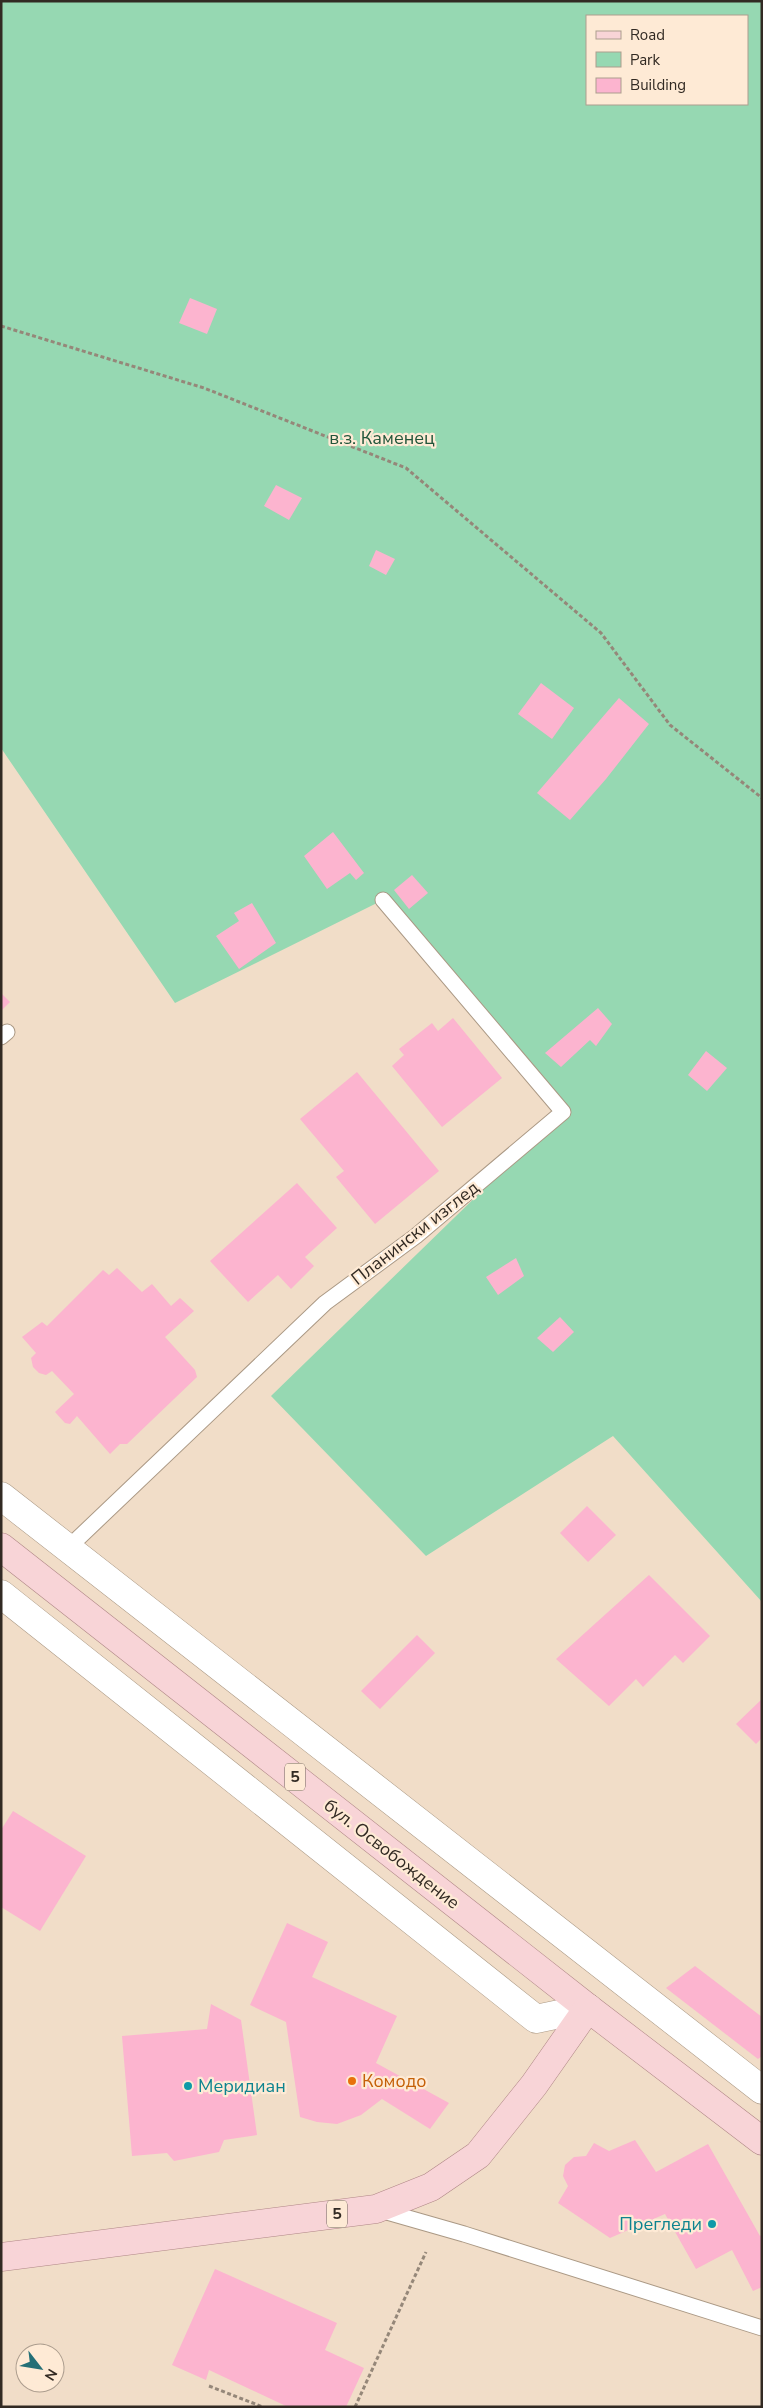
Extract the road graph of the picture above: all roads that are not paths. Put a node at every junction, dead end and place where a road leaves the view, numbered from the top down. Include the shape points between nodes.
1 (383, 900) dead end
2 (1, 1496) edge
3 (1, 1547) edge
4 (68, 1548) junction
5 (1, 1594) edge
6 (588, 2008) junction
7 (762, 2090) edge
8 (762, 2140) edge
9 (376, 2209) junction
10 (1, 2257) edge
11 (762, 2328) edge

1 - 4 lane, Планински изглед via 563,1112 416,1236 326,1303
2 - 4 street
3 - 6 main road, бул. Освобождение / 5
4 - 7 street
5 - 6 street via 536,2019
6 - 8 main road, бул. Освобождение
6 - 9 main road, 5 via 534,2085 478,2155 431,2187
9 - 10 main road, 5
9 - 11 lane

